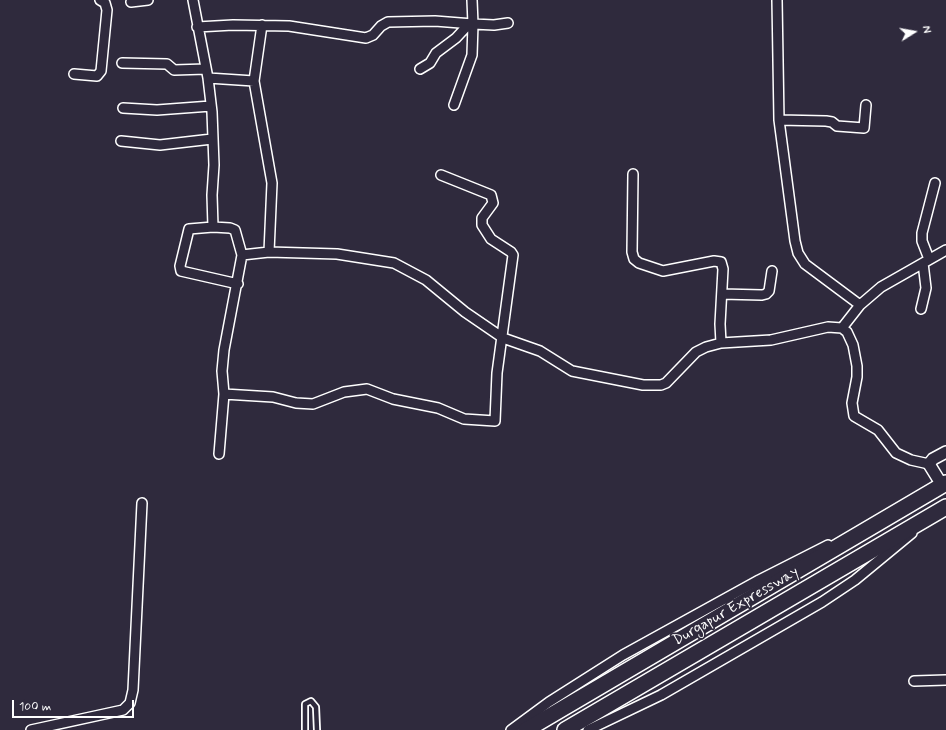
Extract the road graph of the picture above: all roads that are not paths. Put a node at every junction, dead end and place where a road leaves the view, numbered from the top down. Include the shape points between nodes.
1 (100, 0) edge
2 (148, 0) edge
3 (193, 0) edge
4 (472, 0) edge
5 (777, 0) edge
6 (131, 2) dead end
7 (508, 23) dead end
8 (471, 24) junction
9 (262, 25) junction
10 (197, 27) junction
11 (122, 63) dead end
12 (420, 69) dead end
13 (74, 74) dead end
14 (207, 74) junction
15 (254, 81) junction
16 (454, 105) dead end
17 (866, 105) dead end
18 (211, 106) junction
19 (123, 108) dead end
20 (779, 120) junction
21 (212, 139) junction
22 (121, 141) dead end
23 (633, 174) dead end
24 (441, 175) dead end
25 (935, 183) dead end
26 (213, 227) junction
27 (946, 250) edge
28 (269, 252) junction
29 (242, 255) junction
30 (926, 261) junction
31 (772, 271) dead end
32 (238, 284) junction
33 (722, 294) junction
34 (860, 305) junction
35 (921, 310) dead end
36 (842, 328) junction
37 (503, 338) junction
38 (721, 343) junction
39 (224, 394) junction
40 (946, 452) edge
41 (219, 454) dead end
42 (929, 464) junction
43 (944, 484) edge
44 (142, 503) dead end
45 (940, 510) edge
46 (890, 517) junction
47 (946, 680) edge
48 (914, 681) dead end
49 (31, 730) edge
50 (305, 730) edge
51 (317, 730) edge
52 (512, 730) edge
53 (526, 730) edge
54 (565, 730) edge
55 (588, 730) edge

1 - 13 street via 105,2 107,10 101,71 97,76
2 - 6 street
3 - 10 street
4 - 8 street
5 - 20 street
7 - 8 street
8 - 9 street via 435,21 388,22 366,38 289,26
8 - 12 street via 436,53 430,63
8 - 16 street via 472,55
9 - 10 street
9 - 15 street
10 - 14 street
11 - 14 street via 167,64 174,70
14 - 15 street
14 - 18 street
15 - 28 street via 272,183
17 - 20 street via 864,128 837,126 826,121
18 - 19 street via 157,110
18 - 21 street
20 - 34 street via 798,253 805,264
21 - 22 street via 160,145
21 - 26 street
23 - 33 street via 634,259 639,264 662,271 718,261 723,266
24 - 37 street via 488,193 492,197 492,203 482,218 482,225 491,239 512,253 513,259
25 - 30 street via 922,233
26 - 29 street via 235,230
26 - 32 street via 189,229 181,271
27 - 30 street
28 - 29 street
28 - 37 street via 337,254 394,263 426,280
29 - 32 street
30 - 34 street via 882,287
30 - 35 street via 926,288
31 - 33 street via 769,291 766,294
32 - 39 street via 224,350
33 - 38 street
34 - 36 street
36 - 38 street via 828,327 771,340
36 - 42 street via 847,332 853,345 857,366 852,404 854,416 878,430 896,452 911,460
37 - 38 street via 540,351 572,371 650,386 666,383 696,352
37 - 39 street via 497,373 494,421 464,419 438,408 393,399 367,389 344,392 313,404 273,397
39 - 41 street
40 - 42 street
42 - 43 street
43 - 46 highway, Durgapur Expressway
44 - 49 street via 133,690 130,703 123,710
45 - 54 highway, Durgapur Expressway
45 - 55 street via 869,569 827,598 660,695
46 - 52 street via 800,558 623,655 555,698
46 - 53 highway, Durgapur Expressway
47 - 48 street
50 - 51 lane via 305,704 311,701 316,707

